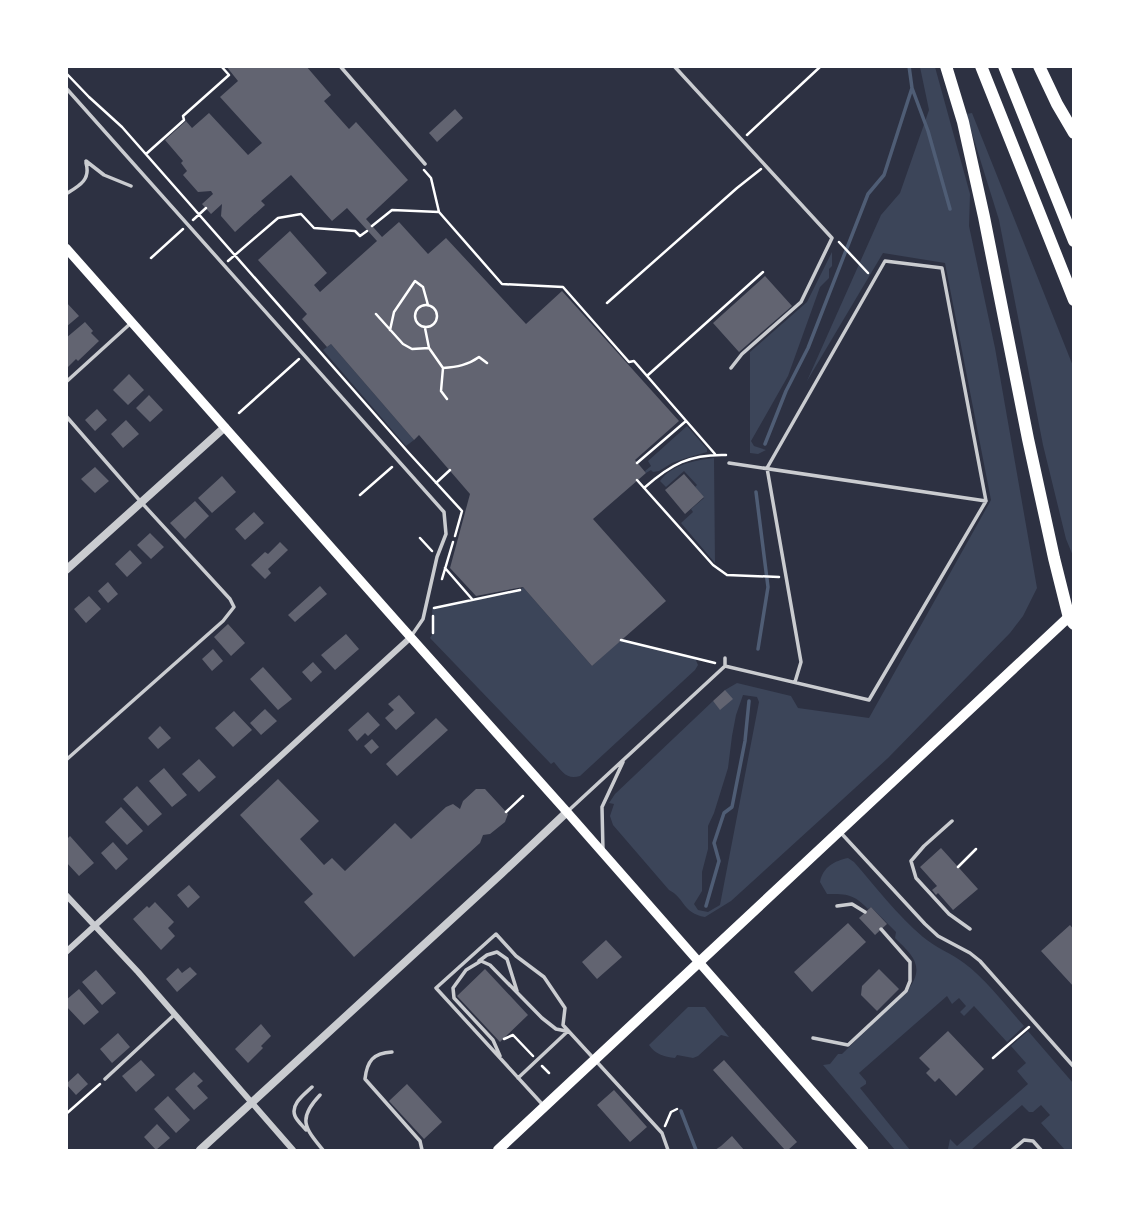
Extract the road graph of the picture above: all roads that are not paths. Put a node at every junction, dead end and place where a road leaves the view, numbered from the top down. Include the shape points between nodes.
1 (340, 66) edge
2 (674, 66) edge
3 (946, 66) edge
4 (981, 66) edge
5 (1004, 66) edge
6 (1039, 66) edge
7 (66, 88) edge
8 (1073, 133) edge
9 (425, 164) road end
10 (131, 186) dead end
11 (66, 194) edge
12 (1073, 241) edge
13 (66, 248) edge
14 (1073, 300) edge
15 (132, 322) junction
16 (732, 368) dead end
17 (66, 382) edge
18 (66, 416) edge
19 (225, 427) junction
20 (729, 463) dead end
21 (767, 468) junction
22 (986, 501) junction
23 (141, 502) junction
24 (66, 570) edge
25 (1072, 618) edge
26 (411, 637) junction
27 (726, 658) dead end
28 (725, 666) junction
29 (795, 682) junction
30 (625, 758) junction
31 (66, 760) edge
32 (567, 812) junction
33 (952, 821) dead end
34 (840, 832) junction
35 (603, 853) junction
36 (66, 895) edge
37 (837, 906) dead end
38 (865, 912) dead end
39 (95, 926) junction
40 (881, 929) dead end
41 (970, 929) dead end
42 (66, 952) edge
43 (699, 963) junction
44 (466, 970) junction
45 (518, 993) junction
46 (174, 1015) junction
47 (568, 1031) junction
48 (813, 1038) dead end
49 (392, 1052) dead end
50 (595, 1060) junction
51 (503, 1061) junction
52 (1073, 1067) edge
53 (518, 1078) junction
54 (105, 1079) road end
55 (312, 1087) dead end
56 (320, 1095) dead end
57 (251, 1103) junction
58 (545, 1107) junction
59 (306, 1129) junction
60 (200, 1150) edge
61 (293, 1150) edge
62 (323, 1150) edge
63 (422, 1150) edge
64 (500, 1150) edge
65 (668, 1150) edge
66 (864, 1150) edge
67 (1012, 1150) edge
68 (1041, 1150) edge

1 - 9 lane
2 - 16 lane via 832,238 801,302
3 - 25 highway via 987,230 1036,479
4 - 14 highway
5 - 12 highway
6 - 8 highway
7 - 26 lane via 444,512 446,534 423,619
10 - 11 lane via 86,161 85,182
13 - 15 main road
15 - 17 lane
15 - 19 main road
18 - 23 lane
19 - 23 street
19 - 26 main road
20 - 21 lane
21 - 22 lane
21 - 22 lane via 885,261 942,268
21 - 29 lane via 801,662
22 - 29 lane via 869,700
23 - 24 street
23 - 31 lane via 234,607
25 - 34 main road
26 - 32 main road
26 - 39 street
27 - 28 lane
28 - 29 lane
28 - 30 lane
30 - 32 lane
30 - 35 lane via 602,807
32 - 35 main road
32 - 57 street
33 - 41 lane via 911,861 916,878
34 - 43 main road
34 - 52 lane via 925,925 988,970
35 - 43 main road
36 - 39 street
37 - 38 lane via 852,904
39 - 42 street
39 - 46 street
40 - 48 lane via 910,962 905,991 848,1045
43 - 50 main road
43 - 66 main road
44 - 45 lane via 481,961 491,965
44 - 45 lane via 497,952 507,960
44 - 51 lane via 453,988 454,998 493,1040
45 - 47 lane via 556,1029
46 - 54 lane
46 - 57 street
47 - 50 lane
47 - 51 lane via 563,1025 565,1008 544,977 496,934 436,988
47 - 53 lane
49 - 63 lane via 373,1058 365,1079 421,1141
50 - 58 main road
50 - 65 lane via 662,1133
51 - 53 lane
53 - 58 lane
55 - 59 lane via 294,1110
56 - 59 lane via 306,1112
57 - 60 street
57 - 61 street
58 - 64 main road
59 - 62 lane
67 - 68 lane via 1024,1140 1033,1141

